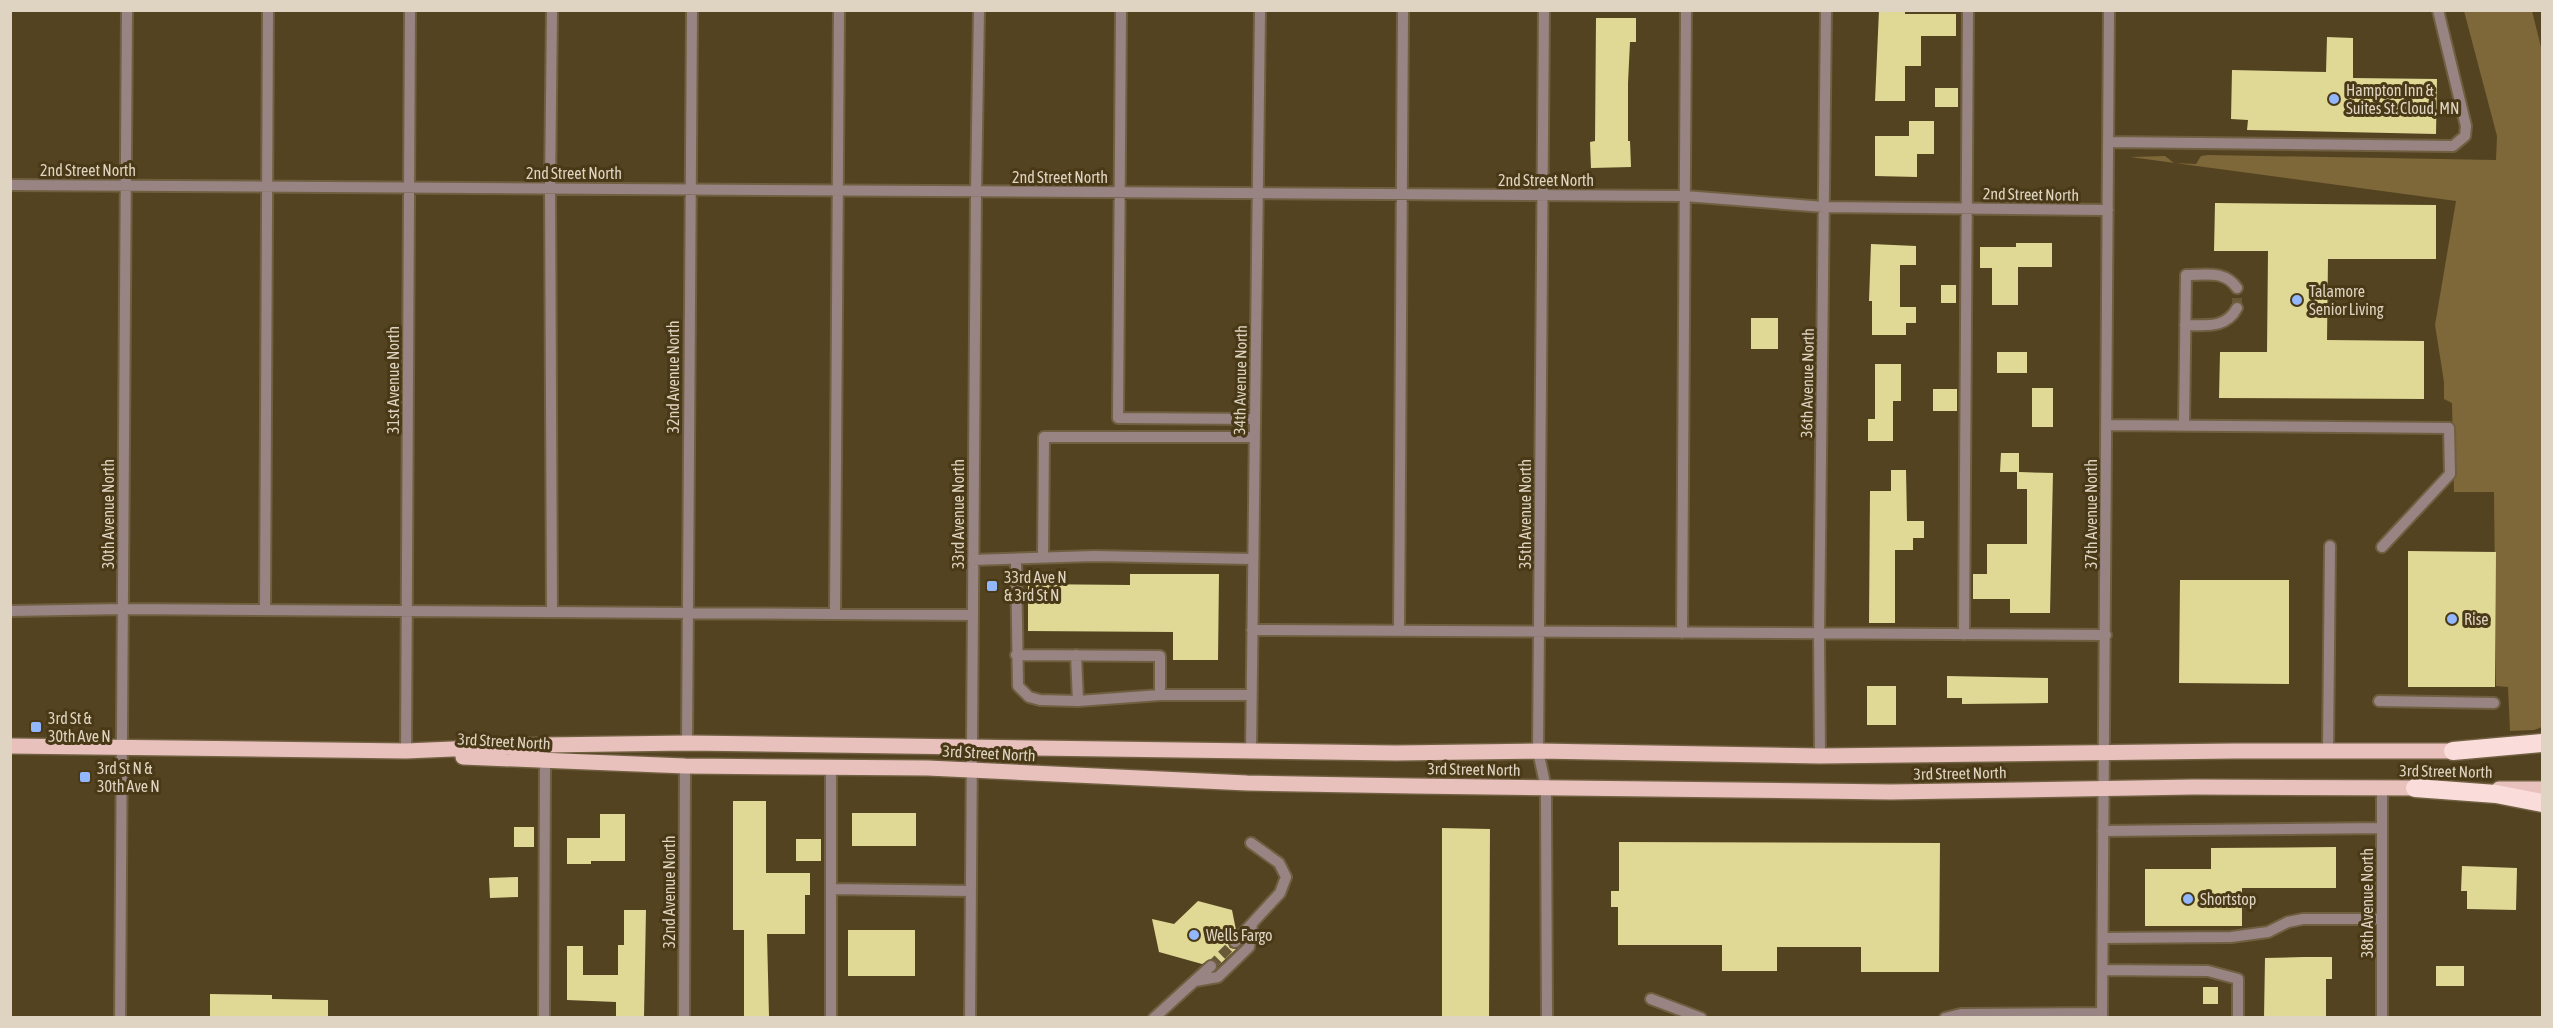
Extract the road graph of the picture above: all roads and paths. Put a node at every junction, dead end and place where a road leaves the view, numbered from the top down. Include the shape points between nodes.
1 (127, 10) edge
2 (268, 10) edge
3 (410, 10) edge
4 (552, 10) edge
5 (692, 10) edge
6 (839, 10) edge
7 (979, 10) edge
8 (1121, 10) edge
9 (1260, 10) edge
10 (1403, 10) edge
11 (1544, 10) edge
12 (1686, 10) edge
13 (1826, 10) edge
14 (1968, 10) edge
15 (2109, 10) edge
16 (2438, 10) edge
17 (2108, 142) junction
18 (10, 184) edge
19 (126, 185) junction
20 (268, 186) junction
21 (409, 187) junction
22 (550, 188) junction
23 (689, 189) junction
24 (838, 190) junction
25 (976, 191) junction
26 (1120, 192) junction
27 (1258, 193) junction
28 (1402, 194) junction
29 (1542, 195) junction
30 (1685, 196) junction
31 (1824, 207) junction
32 (1967, 207) junction
33 (2108, 210) junction
34 (2238, 288) dead end
35 (2237, 308) dead end
36 (2185, 325) junction
37 (1255, 419) junction
38 (2106, 425) junction
39 (2184, 426) junction
40 (1254, 437) junction
41 (2330, 546) dead end
42 (2382, 547) dead end
43 (1043, 557) junction
44 (1016, 559) junction
45 (1253, 559) junction
46 (973, 560) junction
47 (123, 609) junction
48 (265, 610) junction
49 (10, 611) edge
50 (406, 611) junction
51 (552, 612) junction
52 (686, 613) junction
53 (835, 614) junction
54 (973, 615) junction
55 (1252, 630) junction
56 (1399, 631) junction
57 (1539, 632) junction
58 (1682, 633) junction
59 (1819, 634) junction
60 (1964, 635) junction
61 (2106, 635) junction
62 (1016, 655) junction
63 (1076, 655) junction
64 (1160, 695) junction
65 (1251, 695) junction
66 (1078, 701) junction
67 (2379, 701) dead end
68 (2494, 703) dead end
69 (687, 743) junction
70 (2542, 743) edge
71 (10, 747) edge
72 (973, 748) junction
73 (122, 749) junction
74 (406, 750) junction
75 (1251, 750) junction
76 (1538, 750) junction
77 (2328, 751) junction
78 (2453, 751) junction
79 (2542, 751) edge
80 (2103, 752) junction
81 (1820, 756) junction
82 (545, 761) junction
83 (685, 766) junction
84 (831, 767) junction
85 (972, 770) junction
86 (1546, 788) junction
87 (2382, 788) junction
88 (2415, 788) junction
89 (2103, 789) junction
90 (2542, 789) edge
91 (2542, 803) edge
92 (2382, 828) junction
93 (2103, 831) junction
94 (1251, 843) dead end
95 (831, 889) junction
96 (971, 891) junction
97 (2382, 919) junction
98 (1252, 924) junction
99 (2103, 938) junction
100 (1235, 942) tunnel mouth
101 (1211, 966) tunnel mouth
102 (2103, 970) junction
103 (1195, 981) junction
104 (1651, 999) dead end
105 (2102, 1015) edge
106 (120, 1017) edge
107 (544, 1017) edge
108 (684, 1017) edge
109 (831, 1017) edge
110 (970, 1017) edge
111 (1154, 1017) edge
112 (1547, 1017) edge
113 (1701, 1017) edge
114 (1945, 1017) edge
115 (2238, 1017) edge
116 (2382, 1017) edge

1 - 19 street, 30th Avenue North
2 - 20 street
3 - 21 street, 31st Avenue North
4 - 22 street
5 - 23 street, 32nd Avenue North
6 - 24 street
7 - 25 street, 33rd Avenue North
8 - 26 street
9 - 27 street, 34th Avenue North
10 - 28 street
11 - 29 street, 35th Avenue North
12 - 30 street
13 - 31 street, 36th Avenue North
14 - 32 street
15 - 17 street, 37th Avenue North
16 - 17 street via 2466,126 2465,136 2453,146
17 - 33 street, 37th Avenue North
18 - 19 street, 2nd Street North
19 - 20 street, 2nd Street North
19 - 47 street, 30th Avenue North
20 - 21 street, 2nd Street North
20 - 48 street
21 - 22 street, 2nd Street North
21 - 50 street, 31st Avenue North
22 - 23 street, 2nd Street North
22 - 51 street
23 - 24 street, 2nd Street North
23 - 52 street, 32nd Avenue North
24 - 25 street, 2nd Street North
24 - 53 street
25 - 26 street, 2nd Street North
25 - 46 street, 33rd Avenue North
26 - 27 street, 2nd Street North
26 - 37 street via 1118,418
27 - 28 street, 2nd Street North
27 - 37 street, 34th Avenue North
28 - 29 street, 2nd Street North
28 - 56 street
29 - 30 street, 2nd Street North
29 - 57 street, 35th Avenue North
30 - 31 street, 2nd Street North
30 - 58 street
31 - 32 street, 2nd Street North
31 - 59 street, 36th Avenue North
32 - 33 street, 2nd Street North
32 - 60 street
33 - 38 street, 37th Avenue North
34 - 36 street via 2230,278 2219,274 2186,275
35 - 36 street via 2232,319 2218,325
36 - 39 street
37 - 40 street, 34th Avenue North
38 - 39 street
38 - 61 street, 37th Avenue North
39 - 42 street via 2449,428 2450,474
40 - 43 street via 1044,437
40 - 45 street, 34th Avenue North
41 - 77 street
43 - 44 street
43 - 45 street
44 - 46 street
44 - 62 street
45 - 55 street, 34th Avenue North
46 - 54 street, 33rd Avenue North
47 - 48 street
47 - 49 street
47 - 73 street, 30th Avenue North
48 - 50 street
50 - 51 street
50 - 74 street, 31st Avenue North
51 - 52 street
52 - 53 street
52 - 69 street, 32nd Avenue North
53 - 54 street
54 - 72 street, 33rd Avenue North
55 - 56 street
55 - 65 street, 34th Avenue North
56 - 57 street
57 - 58 street
57 - 76 street, 35th Avenue North
58 - 59 street
59 - 60 street
59 - 81 street, 36th Avenue North
60 - 61 street
61 - 80 street, 37th Avenue North
62 - 63 street
62 - 66 street via 1018,686 1029,697
63 - 64 street via 1160,656
63 - 66 street
64 - 65 street
64 - 66 street
65 - 75 street, 34th Avenue North
67 - 68 street
69 - 72 main road, 3rd Street North
69 - 74 main road, 3rd Street North
70 - 78 highway
71 - 73 main road, 3rd Street North
72 - 75 main road, 3rd Street North
72 - 85 street, 33rd Avenue North
73 - 74 main road, 3rd Street North
73 - 106 street, 30th Avenue North
74 - 82 main road, 3rd Street North
75 - 76 main road, 3rd Street North via 1396,753
76 - 81 main road, 3rd Street North
76 - 86 street, 35th Avenue North
77 - 78 main road, 3rd Street North
77 - 80 main road, 3rd Street North
78 - 79 main road, 3rd Street North
80 - 81 main road, 3rd Street North
80 - 89 street, 37th Avenue North
82 - 83 main road, 3rd Street North
82 - 107 street
83 - 84 main road, 3rd Street North
83 - 108 street, 32nd Avenue North
84 - 85 main road, 3rd Street North
84 - 95 street
85 - 86 main road, 3rd Street North via 1282,784
85 - 96 street, 33rd Avenue North
86 - 89 main road, 3rd Street North via 1891,792
86 - 112 street, 35th Avenue North
87 - 88 main road, 3rd Street North
87 - 89 main road, 3rd Street North
87 - 92 street, 38th Avenue North
88 - 90 main road, 3rd Street North
88 - 91 highway via 2496,794
89 - 93 street, 37th Avenue North
92 - 93 street
92 - 97 street, 38th Avenue North
93 - 99 street, 37th Avenue North
94 - 98 street via 1279,863 1286,877 1280,893
95 - 96 street
95 - 109 street
96 - 110 street, 33rd Avenue North
97 - 99 street via 2303,919 2240,937
97 - 116 street, 38th Avenue North
98 - 100 street
98 - 103 street via 1249,947 1242,954 1218,977
99 - 102 street, 37th Avenue North
101 - 103 street
102 - 105 street, 37th Avenue North
102 - 115 street via 2208,971 2238,979
103 - 111 street
104 - 113 street
105 - 114 street

